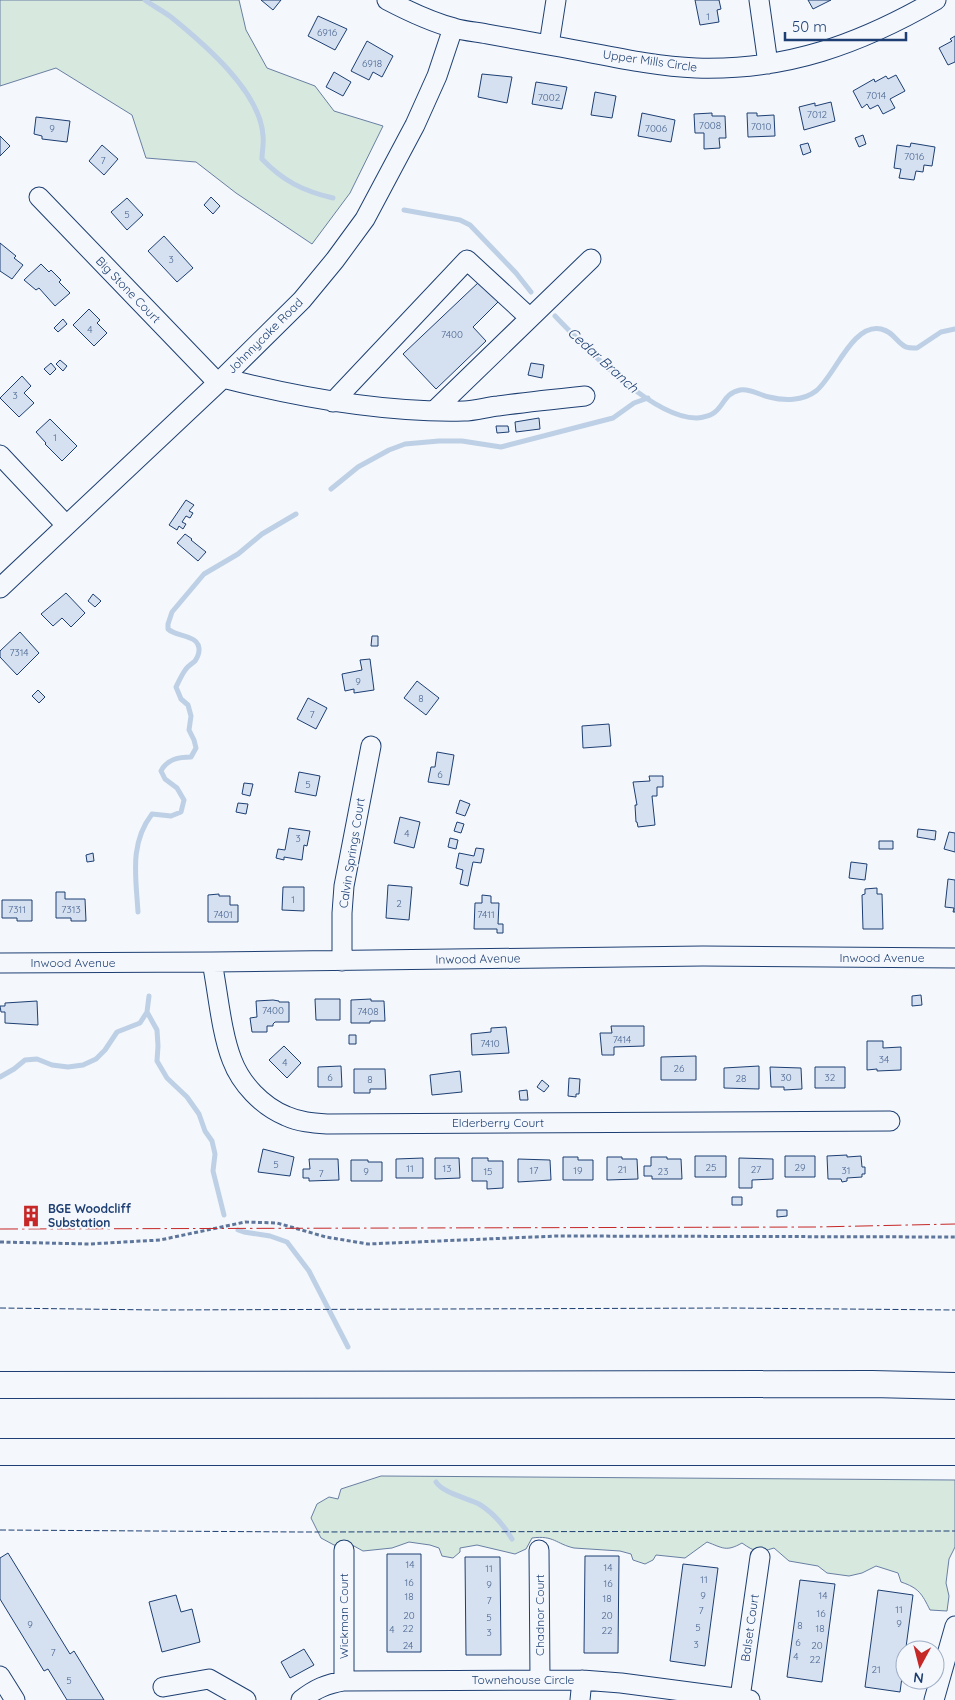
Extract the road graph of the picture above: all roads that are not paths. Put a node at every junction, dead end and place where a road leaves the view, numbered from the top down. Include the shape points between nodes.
1 (387, 0) edge
2 (556, 0) edge
3 (759, 0) edge
4 (936, 0) edge
5 (453, 28) junction
6 (548, 45) junction
7 (768, 64) junction
8 (39, 197) dead end
9 (591, 260) dead end
10 (530, 318) junction
11 (220, 380) junction
12 (585, 396) dead end
13 (333, 402) junction
14 (434, 411) junction
15 (0, 455) edge
16 (66, 525) junction
17 (0, 588) edge
18 (370, 746) dead end
19 (955, 958) edge
20 (342, 961) junction
21 (212, 962) junction
22 (0, 963) edge
23 (890, 1121) dead end
24 (0, 1385) edge
25 (955, 1386) edge
26 (0, 1452) edge
27 (955, 1452) edge
28 (344, 1550) dead end
29 (539, 1550) dead end
30 (760, 1557) dead end
31 (955, 1626) edge
32 (0, 1676) edge
33 (540, 1680) junction
34 (582, 1680) junction
35 (344, 1682) junction
36 (162, 1688) dead end
37 (745, 1699) edge
38 (15, 1700) edge
39 (246, 1700) edge
40 (301, 1700) edge
41 (580, 1700) edge
42 (934, 1700) edge

1 - 5 street, Upper Mills Circle
2 - 6 street
3 - 7 street
4 - 7 street, Upper Mills Circle via 881,30 845,45
5 - 6 street, Upper Mills Circle
5 - 11 street, Johnnycake Road via 437,76 415,125 365,219 302,300
6 - 7 street, Upper Mills Circle via 669,66 731,68
8 - 11 street, Big Stone Court
9 - 10 street
10 - 13 street via 467,260
10 - 14 street
11 - 13 street
11 - 16 street, Johnnycake Road
12 - 14 street via 467,411
13 - 14 street
15 - 16 street
16 - 17 street, Johnnycake Road
18 - 20 street, Calvin Springs Court via 344,886
19 - 20 street, Inwood Avenue via 702,956
20 - 21 street, Inwood Avenue
21 - 22 street, Inwood Avenue
21 - 23 street, Elderberry Court via 232,1060 242,1079 271,1109 305,1122
24 - 25 highway
26 - 27 highway
28 - 35 street, Wickman Court
29 - 33 street, Chadnor Court
30 - 37 street, Balset Court
31 - 42 street
32 - 38 street
33 - 34 street, Townehouse Circle
33 - 35 street, Townehouse Circle
34 - 37 street, Townehouse Circle
34 - 41 street
35 - 40 street, Townehouse Circle via 324,1685
36 - 39 street via 209,1679

